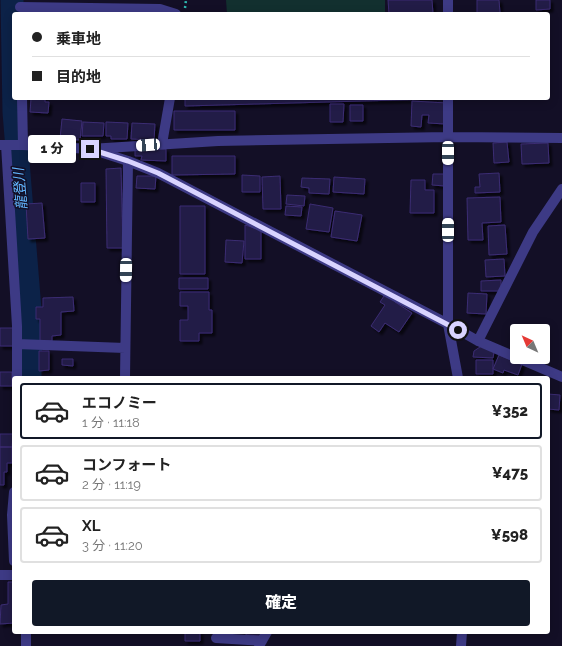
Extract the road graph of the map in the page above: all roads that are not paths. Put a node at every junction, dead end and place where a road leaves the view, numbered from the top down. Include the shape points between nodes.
1 (448, 0) edge
2 (20, 7) edge
3 (170, 12) edge
4 (448, 12) edge
5 (22, 100) edge
6 (170, 100) edge
7 (448, 100) edge
8 (448, 137) junction
9 (562, 138) edge
10 (162, 144) junction
11 (3, 145) edge
12 (23, 145) junction
13 (90, 149) junction
14 (128, 161) junction
15 (562, 189) edge
16 (448, 324) junction
17 (478, 341) junction
18 (17, 344) junction
19 (125, 348) junction
20 (560, 375) edge
21 (17, 376) edge
22 (125, 376) edge
23 (458, 376) edge
24 (0, 575) edge
25 (12, 575) edge
26 (26, 634) edge
27 (462, 634) edge
28 (216, 639) edge
29 (263, 640) edge
30 (26, 646) edge
31 (461, 646) edge

1 - 4 street
2 - 3 street via 160,9
5 - 12 street
6 - 10 street
7 - 8 street
8 - 9 street
8 - 10 street
8 - 16 street
10 - 13 street
11 - 12 street
11 - 18 street
12 - 13 street
13 - 14 street
14 - 16 street via 165,177
14 - 19 street
15 - 17 street via 533,232
16 - 17 street
16 - 23 street
17 - 20 street
18 - 19 street
18 - 21 street
19 - 22 street
24 - 25 street
26 - 30 street
27 - 31 street
28 - 29 street

